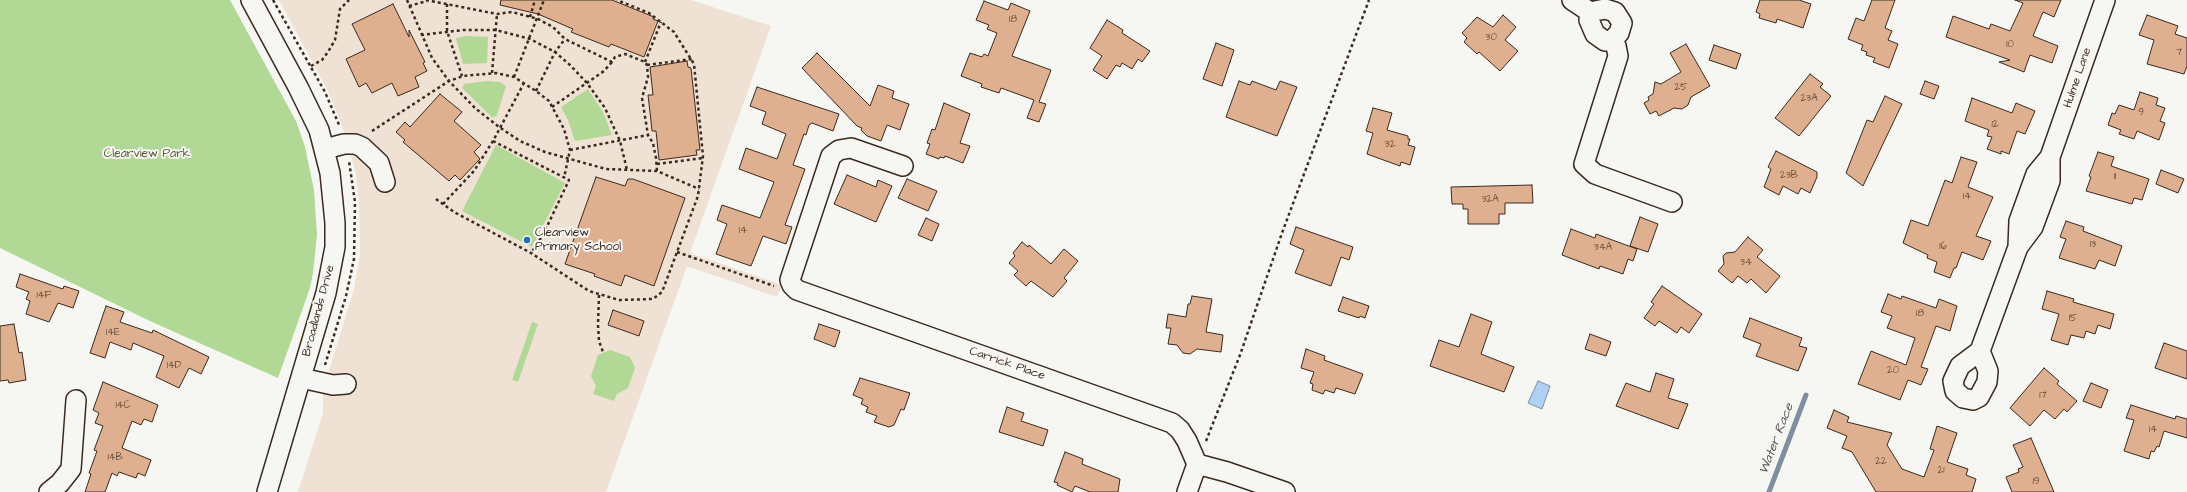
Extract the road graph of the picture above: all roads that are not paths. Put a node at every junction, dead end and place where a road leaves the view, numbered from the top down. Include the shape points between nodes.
1 (251, 0) edge
2 (1572, 0) edge
3 (2105, 0) edge
4 (1590, 12) junction
5 (1612, 40) junction
6 (325, 149) junction
7 (903, 166) dead end
8 (385, 182) dead end
9 (1672, 202) dead end
10 (1980, 351) dead end
11 (301, 378) junction
12 (346, 384) dead end
13 (76, 400) dead end
14 (1197, 464) junction
15 (49, 492) edge
16 (267, 492) edge
17 (1187, 492) edge
18 (1285, 492) edge

1 - 6 street, Broadlands Drive via 309,108
2 - 4 street
3 - 10 street, Hulme Lane via 2050,157 2050,181 2033,227 2018,246
4 - 5 street via 1590,24 1595,34 1605,41
4 - 5 street via 1605,9 1615,12 1620,17 1622,29
5 - 9 street via 1618,56 1584,164 1595,174
6 - 8 street via 344,144 362,147 379,163
6 - 11 street, Broadlands Drive via 334,198 335,247 326,293
7 - 14 street, Carrick Place via 851,148 838,150 832,156 792,272 790,280 794,288 1172,423 1188,441
11 - 12 street via 333,385
11 - 16 street, Broadlands Drive
13 - 15 street via 71,470
14 - 17 street
14 - 18 street

